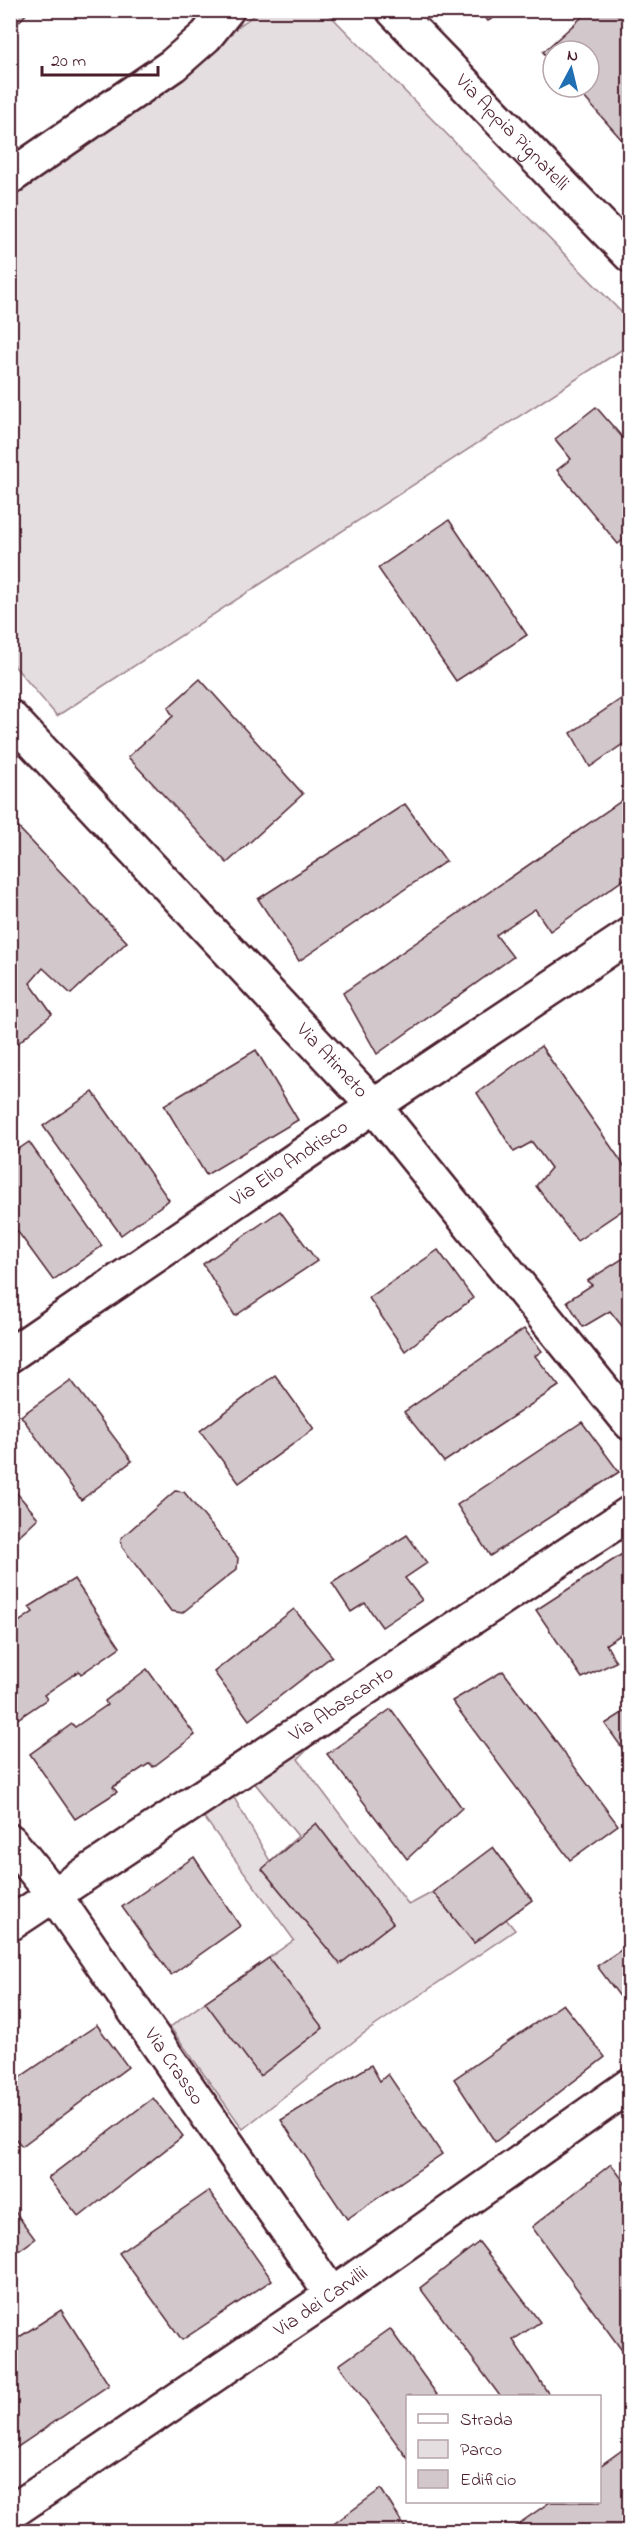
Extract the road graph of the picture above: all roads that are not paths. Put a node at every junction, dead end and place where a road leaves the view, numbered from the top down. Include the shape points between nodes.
1 (227, 10) edge
2 (393, 10) edge
3 (10, 177) edge
4 (630, 255) edge
5 (10, 717) edge
6 (630, 935) edge
7 (374, 1106) junction
8 (10, 1355) edge
9 (630, 1423) edge
10 (630, 1513) edge
11 (10, 1841) edge
12 (55, 1896) junction
13 (10, 1924) edge
14 (630, 2085) edge
15 (332, 2295) junction
16 (10, 2513) edge

1 - 3 street via 206,36 173,65
2 - 4 street, Via Appia Pignatelli
5 - 7 street, Via Atimeto
6 - 7 street, Via Elio Andrisco
7 - 8 street, Via Elio Andrisco
7 - 9 street, Via Atimeto
10 - 12 street, Via Abascanto
11 - 12 street, Via Crasso
12 - 13 street, Via Abascanto
12 - 15 street, Via Crasso
14 - 15 street, Via dei Carvilii
15 - 16 street, Via dei Carvilii

